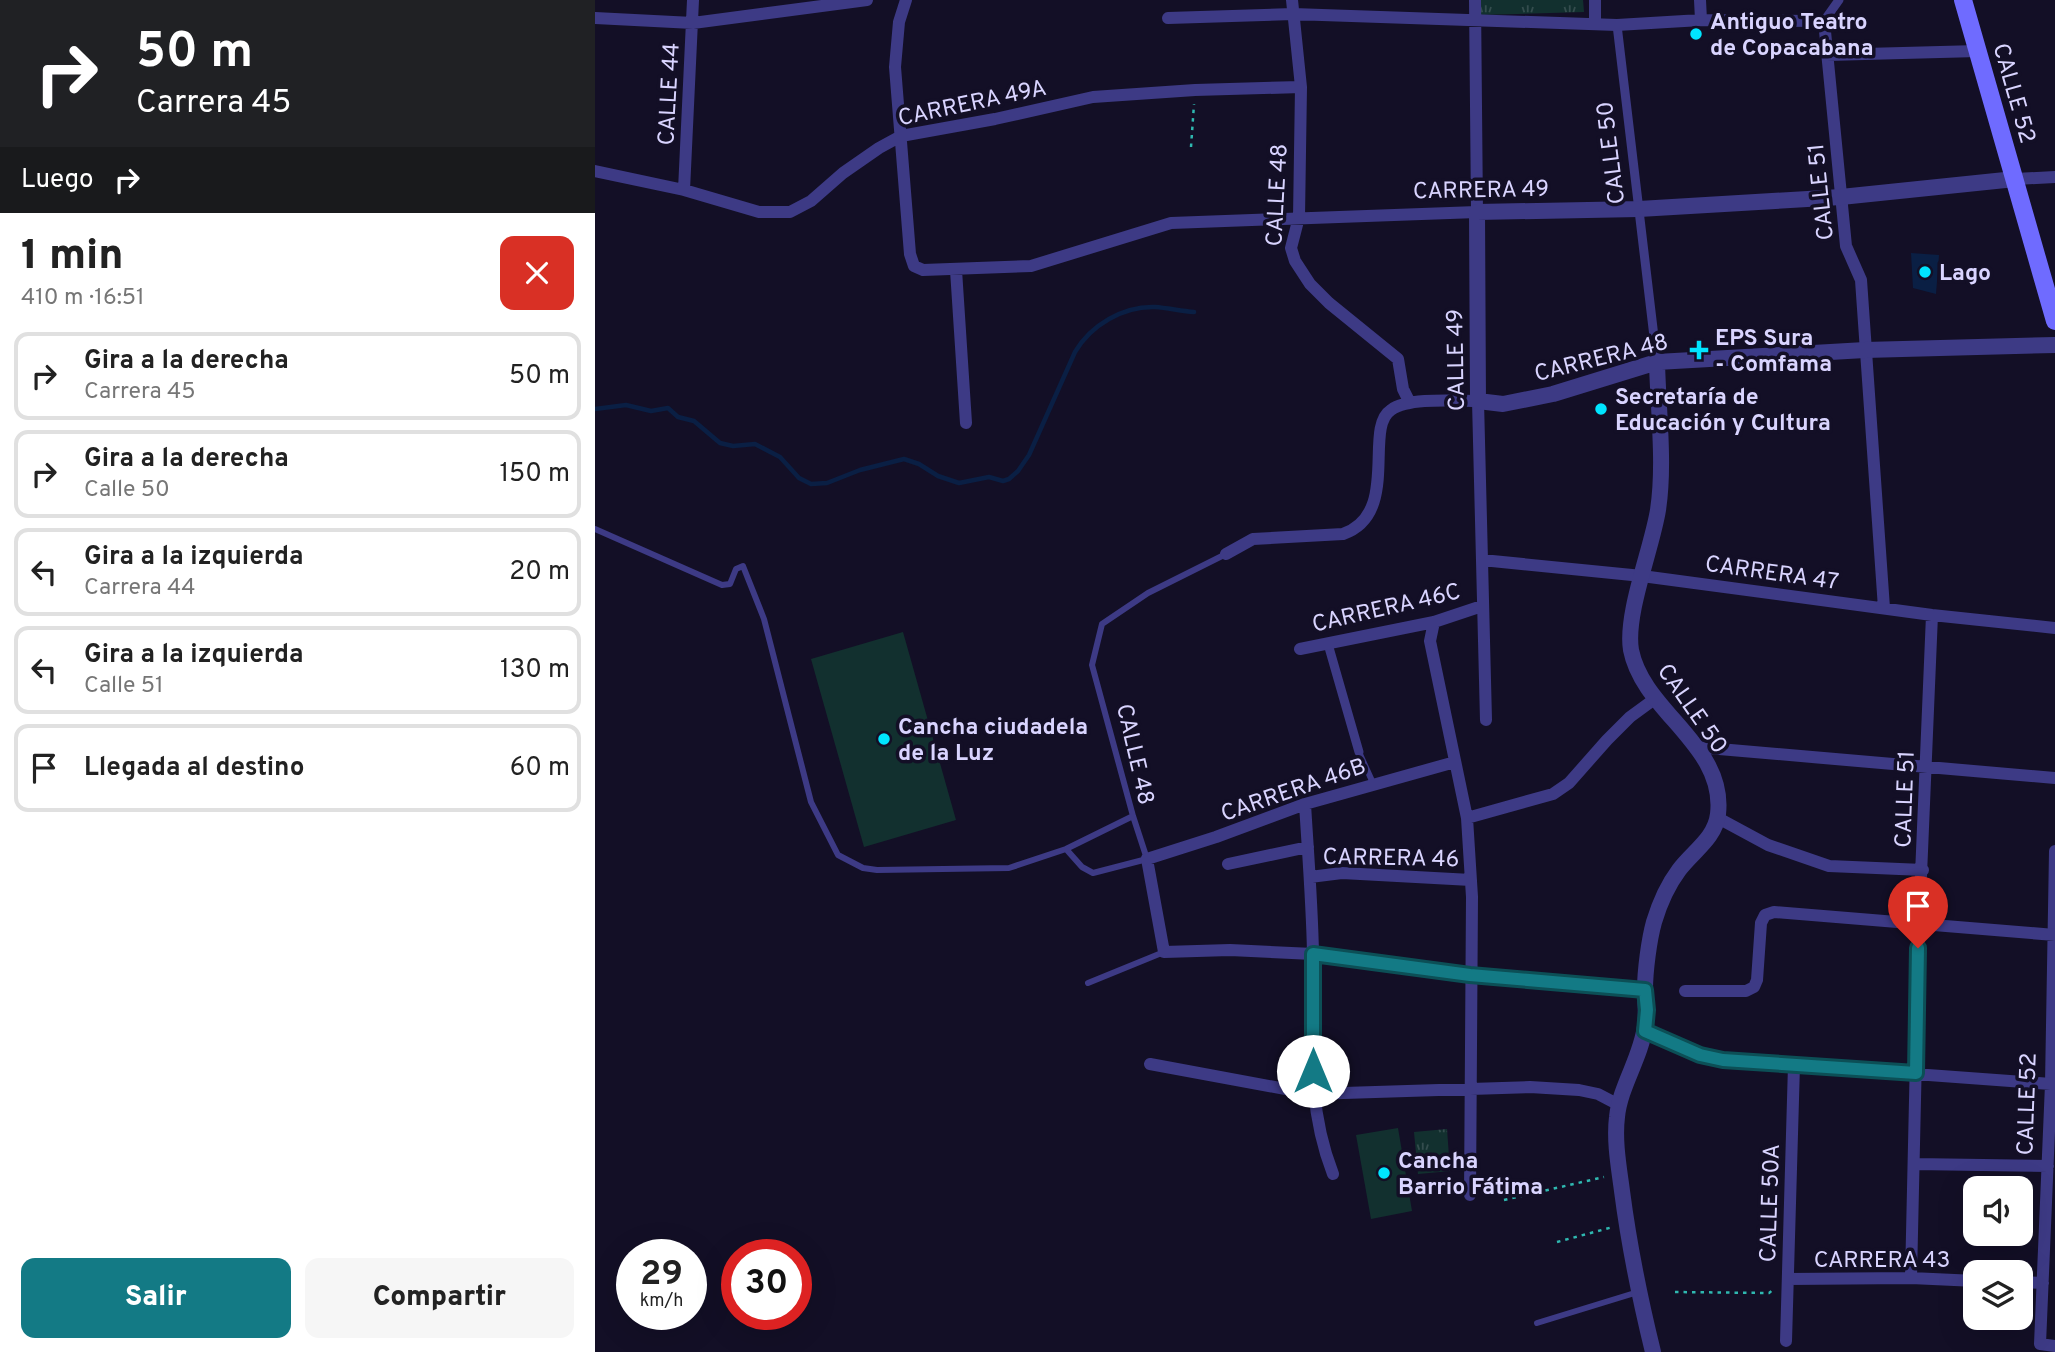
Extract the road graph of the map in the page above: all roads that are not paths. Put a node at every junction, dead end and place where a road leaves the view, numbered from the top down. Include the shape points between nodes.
1 (693, 0) edge
2 (867, 0) edge
3 (906, 0) edge
4 (1292, 0) edge
5 (1469, 0) edge
6 (1475, 0) edge
7 (1595, 0) edge
8 (1700, 0) edge
9 (1839, 0) edge
10 (1963, 0) edge
11 (810, 4) edge
12 (1293, 14) junction
13 (595, 18) edge
14 (1168, 18) dead end
15 (1473, 19) junction
16 (1700, 20) junction
17 (1824, 21) junction
18 (693, 23) junction
19 (1595, 23) junction
20 (1617, 25) junction
21 (1978, 51) junction
22 (1827, 55) junction
23 (1301, 87) junction
24 (901, 136) junction
25 (595, 171) edge
26 (2055, 177) edge
27 (2015, 179) junction
28 (684, 190) junction
29 (1841, 197) junction
30 (1639, 209) junction
31 (1477, 212) junction
32 (1299, 217) junction
33 (956, 270) junction
34 (2055, 321) edge
35 (2055, 345) edge
36 (1865, 350) junction
37 (1657, 362) junction
38 (1478, 401) junction
39 (1411, 403) junction
40 (966, 423) dead end
41 (595, 530) edge
42 (1226, 554) joint
43 (1482, 560) junction
44 (1643, 576) junction
45 (1482, 606) junction
46 (1884, 608) junction
47 (1932, 615) junction
48 (1434, 622) junction
49 (2055, 628) edge
50 (1328, 644) junction
51 (1300, 649) dead end
52 (1655, 698) junction
53 (1486, 720) dead end
54 (1696, 747) junction
55 (1359, 752) joint
56 (1455, 762) junction
57 (1926, 766) junction
58 (2055, 778) edge
59 (1373, 783) junction
60 (1305, 804) junction
61 (1133, 816) junction
62 (1467, 818) junction
63 (1718, 818) junction
64 (1308, 847) junction
65 (1066, 849) junction
66 (2055, 851) edge
67 (1147, 859) junction
68 (1228, 864) dead end
69 (1923, 870) junction
70 (1310, 877) junction
71 (1471, 880) junction
72 (1919, 922) junction
73 (2054, 935) edge
74 (1164, 952) junction
75 (1313, 954) junction
76 (1470, 975) junction
77 (1088, 983) dead end
78 (1645, 990) junction
79 (1685, 991) dead end
80 (1645, 1031) junction
81 (1150, 1064) dead end
82 (1794, 1065) junction
83 (1916, 1073) junction
84 (2051, 1084) junction
85 (1471, 1090) junction
86 (1313, 1094) junction
87 (1619, 1105) junction
88 (1914, 1164) junction
89 (2048, 1166) junction
90 (1333, 1174) dead end
91 (1470, 1195) dead end
92 (1911, 1278) junction
93 (1788, 1279) junction
94 (1963, 1280) edge
95 (2033, 1283) edge
96 (2043, 1283) junction
97 (1640, 1292) junction
98 (1537, 1323) dead end
99 (1786, 1342) dead end
100 (2055, 1346) edge
101 (2037, 1348) edge
102 (1653, 1352) edge

1 - 18 street, CALLE 44
2 - 11 street
3 - 24 street via 896,49
4 - 12 street, CALLE 48
5 - 15 street
6 - 15 street, CALLE 49
7 - 19 street
8 - 16 street
9 - 17 street
10 - 21 main road, CALLE 52
11 - 18 street
12 - 14 street
12 - 15 street
12 - 23 street, CALLE 48
13 - 18 street
15 - 19 street
15 - 31 street, CALLE 49
16 - 17 street
16 - 20 street
17 - 22 street, CALLE 51
18 - 28 street, CALLE 44
19 - 20 street
20 - 30 street, CALLE 50
21 - 22 street
21 - 27 main road, CALLE 52
22 - 29 street, CALLE 51
23 - 24 street, CARRERA 49A via 1093,97
23 - 32 street, CALLE 48
24 - 28 street, CARRERA 49A via 790,212 759,212
24 - 33 street, CARRERA 49 via 914,266
25 - 28 street, CARRERA 49A
26 - 27 street, CARRERA 49
27 - 29 street, CARRERA 49
27 - 34 main road, CALLE 52
29 - 30 street, CARRERA 49
29 - 36 street, CALLE 51 via 1846,246 1861,280
30 - 31 street, CARRERA 49
30 - 37 street, CALLE 50
31 - 32 street, CARRERA 49
31 - 38 street, CALLE 49
32 - 33 street, CARRERA 49 via 1171,223 1031,266
32 - 39 street, CALLE 48 via 1291,248 1295,261 1329,303 1394,354
33 - 40 street
35 - 36 street, CARRERA 48
36 - 37 street, CARRERA 48
36 - 46 street, CALLE 51
37 - 38 street, CARRERA 48 via 1553,394 1503,404
37 - 44 street, CALLE 50 via 1660,485
38 - 39 street, CARRERA 48
38 - 43 street, CALLE 49
39 - 42 street via 1390,410 1381,424 1375,498 1356,530 1253,539
41 - 65 lane, CALLE 48 via 722,584 730,584 736,569 743,566 764,619 811,802 838,855 877,870 1009,868
42 - 61 lane, CALLE 48 via 1148,593 1102,624 1092,665
43 - 44 street, CARRERA 47
43 - 45 street, CALLE 49
44 - 46 street, CARRERA 47
44 - 52 street, CALLE 50 via 1630,628 1631,650
45 - 48 street, CARRERA 46C
45 - 53 street, CALLE 49
46 - 47 street, CARRERA 47
47 - 49 street, CARRERA 47
47 - 57 street, CALLE 51
48 - 50 street, CARRERA 46C
48 - 56 street via 1430,642
50 - 51 street, CARRERA 46C
50 - 55 street
52 - 54 street, CALLE 50
52 - 62 street via 1553,794
54 - 57 street
54 - 63 street, CALLE 50 via 1719,797
55 - 59 lane
56 - 59 street, CARRERA 46B
56 - 62 street
57 - 58 street
57 - 69 street, CALLE 51
59 - 60 street, CARRERA 46B
60 - 64 street
60 - 67 street, CARRERA 46B
61 - 65 lane, CALLE 48
61 - 67 lane
62 - 71 street
63 - 69 street via 1768,845 1829,866
63 - 78 street via 1709,837 1664,892 1653,924
64 - 68 street
64 - 70 street
65 - 67 lane via 1093,873
66 - 73 street, CALLE 52
67 - 74 street
69 - 72 street, CALLE 51
70 - 71 street, CARRERA 46 via 1342,873
70 - 75 street
71 - 76 street
72 - 73 street
72 - 79 street via 1774,912 1765,915 1761,923 1754,987 1746,991
72 - 83 street, CALLE 51
73 - 84 street, CALLE 52
74 - 75 street
74 - 77 lane
75 - 76 street
75 - 86 street
76 - 78 street
76 - 85 street
78 - 80 street
80 - 82 street via 1712,1058
80 - 87 street
81 - 86 street
82 - 83 street
82 - 93 street, CALLE 50A
83 - 84 street
83 - 88 street, CALLE 51
84 - 89 street, CALLE 52
85 - 86 street
85 - 87 street via 1579,1090
85 - 91 street
86 - 90 street via 1322,1146
87 - 97 street via 1619,1170
88 - 89 street
88 - 92 street, CALLE 51
89 - 96 street, CALLE 52
92 - 93 street, CARRERA 43
92 - 94 street, CARRERA 43
93 - 99 street, CALLE 50A
95 - 96 street
96 - 101 street, CALLE 52
97 - 98 lane
97 - 102 street
100 - 101 street, CALLE 52

